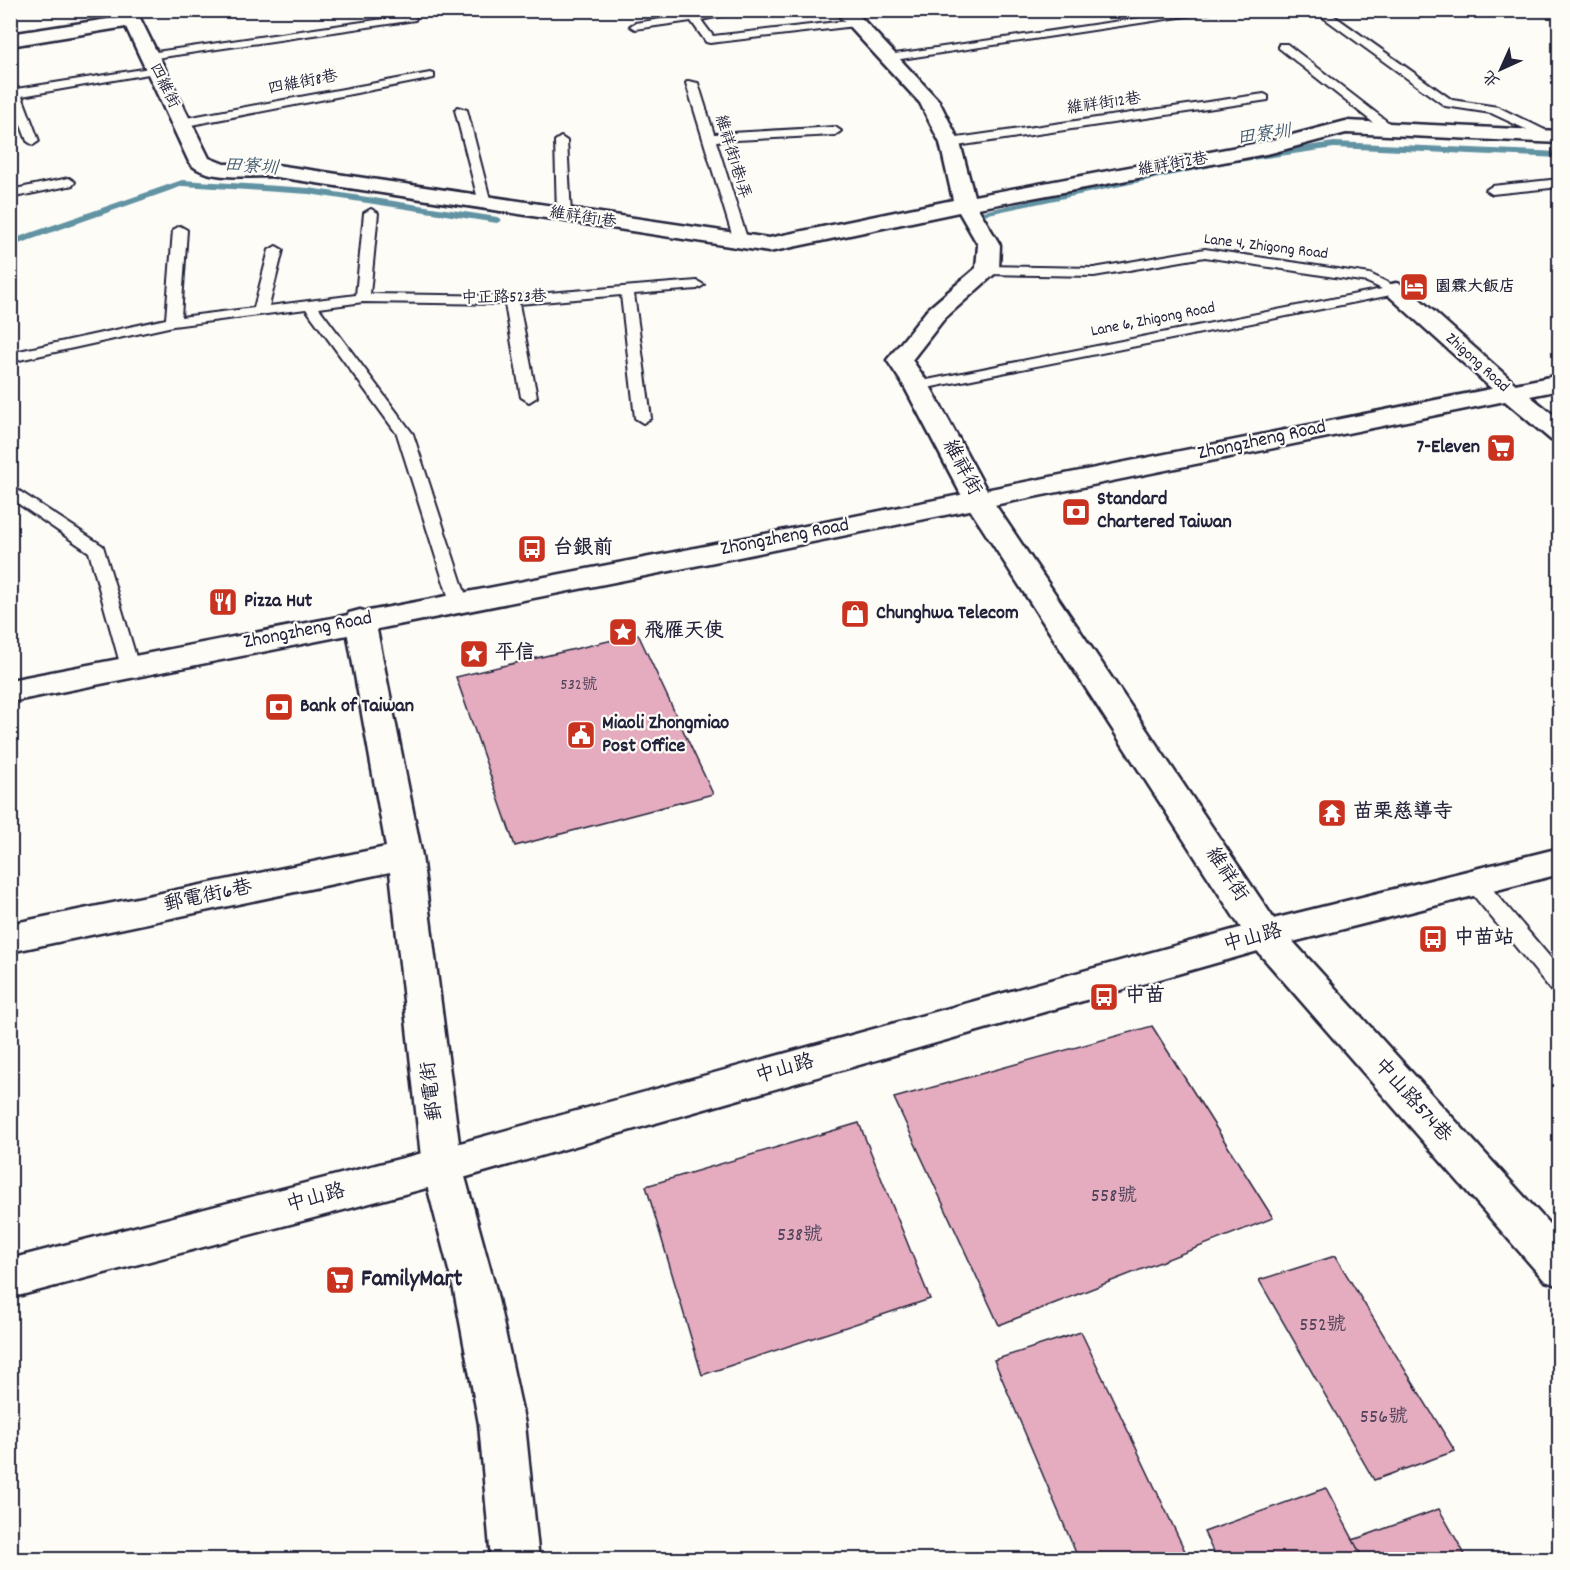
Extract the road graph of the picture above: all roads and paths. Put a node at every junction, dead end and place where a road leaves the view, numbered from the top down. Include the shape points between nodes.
1 (745, 10) edge
2 (1221, 10) edge
3 (1318, 10) edge
4 (692, 14) edge
5 (130, 16) edge
6 (849, 17) edge
7 (411, 18) dead end
8 (635, 26) dead end
9 (10, 40) edge
10 (1283, 46) dead end
11 (888, 58) junction
12 (152, 63) junction
13 (430, 76) dead end
14 (692, 83) dead end
15 (13, 94) edge
16 (1264, 98) dead end
17 (461, 110) dead end
18 (181, 123) junction
19 (1389, 129) junction
20 (835, 131) dead end
21 (1556, 137) edge
22 (709, 138) junction
23 (33, 141) dead end
24 (561, 141) dead end
25 (950, 143) junction
26 (200, 162) joint
27 (69, 182) dead end
28 (1560, 183) edge
29 (1492, 190) dead end
30 (10, 194) edge
31 (485, 203) junction
32 (965, 204) junction
33 (371, 213) dead end
34 (564, 215) junction
35 (180, 230) dead end
36 (741, 241) junction
37 (276, 250) dead end
38 (987, 270) junction
39 (697, 285) dead end
40 (1396, 290) junction
41 (627, 291) junction
42 (363, 297) junction
43 (511, 300) junction
44 (310, 305) junction
45 (260, 312) junction
46 (173, 322) junction
47 (10, 358) edge
48 (1560, 382) edge
49 (917, 386) junction
50 (1511, 393) junction
51 (529, 397) dead end
52 (643, 418) dead end
53 (1560, 434) edge
54 (10, 490) edge
55 (978, 500) junction
56 (459, 602) junction
57 (360, 620) junction
58 (130, 667) junction
59 (10, 691) edge
60 (405, 856) junction
61 (1560, 861) edge
62 (1476, 884) junction
63 (1265, 935) junction
64 (10, 938) edge
65 (1560, 985) edge
66 (442, 1166) junction
67 (1560, 1267) edge
68 (10, 1279) edge
69 (515, 1560) edge

1 - 4 lane
2 - 11 lane
3 - 21 lane via 1449,103 1494,110
4 - 6 lane via 710,40
4 - 8 lane
5 - 9 street
5 - 12 street, 四維街
6 - 11 street
7 - 12 lane
10 - 19 lane
11 - 25 street via 928,102
12 - 15 lane
12 - 18 street, 四維街
13 - 18 lane, 四維街8巷
14 - 22 lane, 維祥街1巷1弄
15 - 23 lane
16 - 25 lane, 維祥街12巷
17 - 31 lane
18 - 26 street, 四維街
19 - 21 street, 維祥街2巷
19 - 32 street, 維祥街2巷 via 1346,127 1272,147
20 - 22 lane
22 - 36 lane, 維祥街1巷1弄
24 - 34 lane
25 - 32 street
26 - 31 street, 維祥街1巷 via 221,170 270,170
27 - 30 lane
28 - 29 lane
31 - 34 street, 維祥街1巷
32 - 36 street, 維祥街1巷 via 770,245
32 - 38 street via 989,245
33 - 42 lane
34 - 36 street, 維祥街1巷
35 - 46 lane
37 - 45 lane
38 - 40 lane, Lane 4, Zhigong Road via 1094,272 1206,253 1370,278
38 - 49 street, 維祥街 via 936,314 899,360
39 - 41 lane, 中正路523巷
40 - 49 lane, Lane 6, Zhigong Road
40 - 50 street, Zhigong Road
41 - 43 lane, 中正路523巷
41 - 52 lane
42 - 43 lane, 中正路523巷
42 - 44 lane, 中正路523巷
43 - 51 lane
44 - 45 lane, 中正路523巷
44 - 56 lane via 405,434
45 - 46 lane, 中正路523巷
46 - 47 lane, 中正路523巷
48 - 50 street, Zhongzheng Road
49 - 55 street, 維祥街
50 - 53 street, Zhigong Road
50 - 55 street, Zhongzheng Road
54 - 58 lane via 97,550
55 - 56 street, Zhongzheng Road
55 - 63 street, 維祥街
56 - 57 street, Zhongzheng Road
57 - 58 street, Zhongzheng Road
57 - 60 street, 郵電街
58 - 59 street, Zhongzheng Road
60 - 64 street, 郵電街6巷
60 - 66 street, 郵電街
61 - 62 street, 中山路
62 - 63 street, 中山路
62 - 65 lane
63 - 66 street, 中山路
63 - 67 street, 中山路574巷
66 - 68 street, 中山路
66 - 69 street, 郵電街 via 475,1290 502,1424

